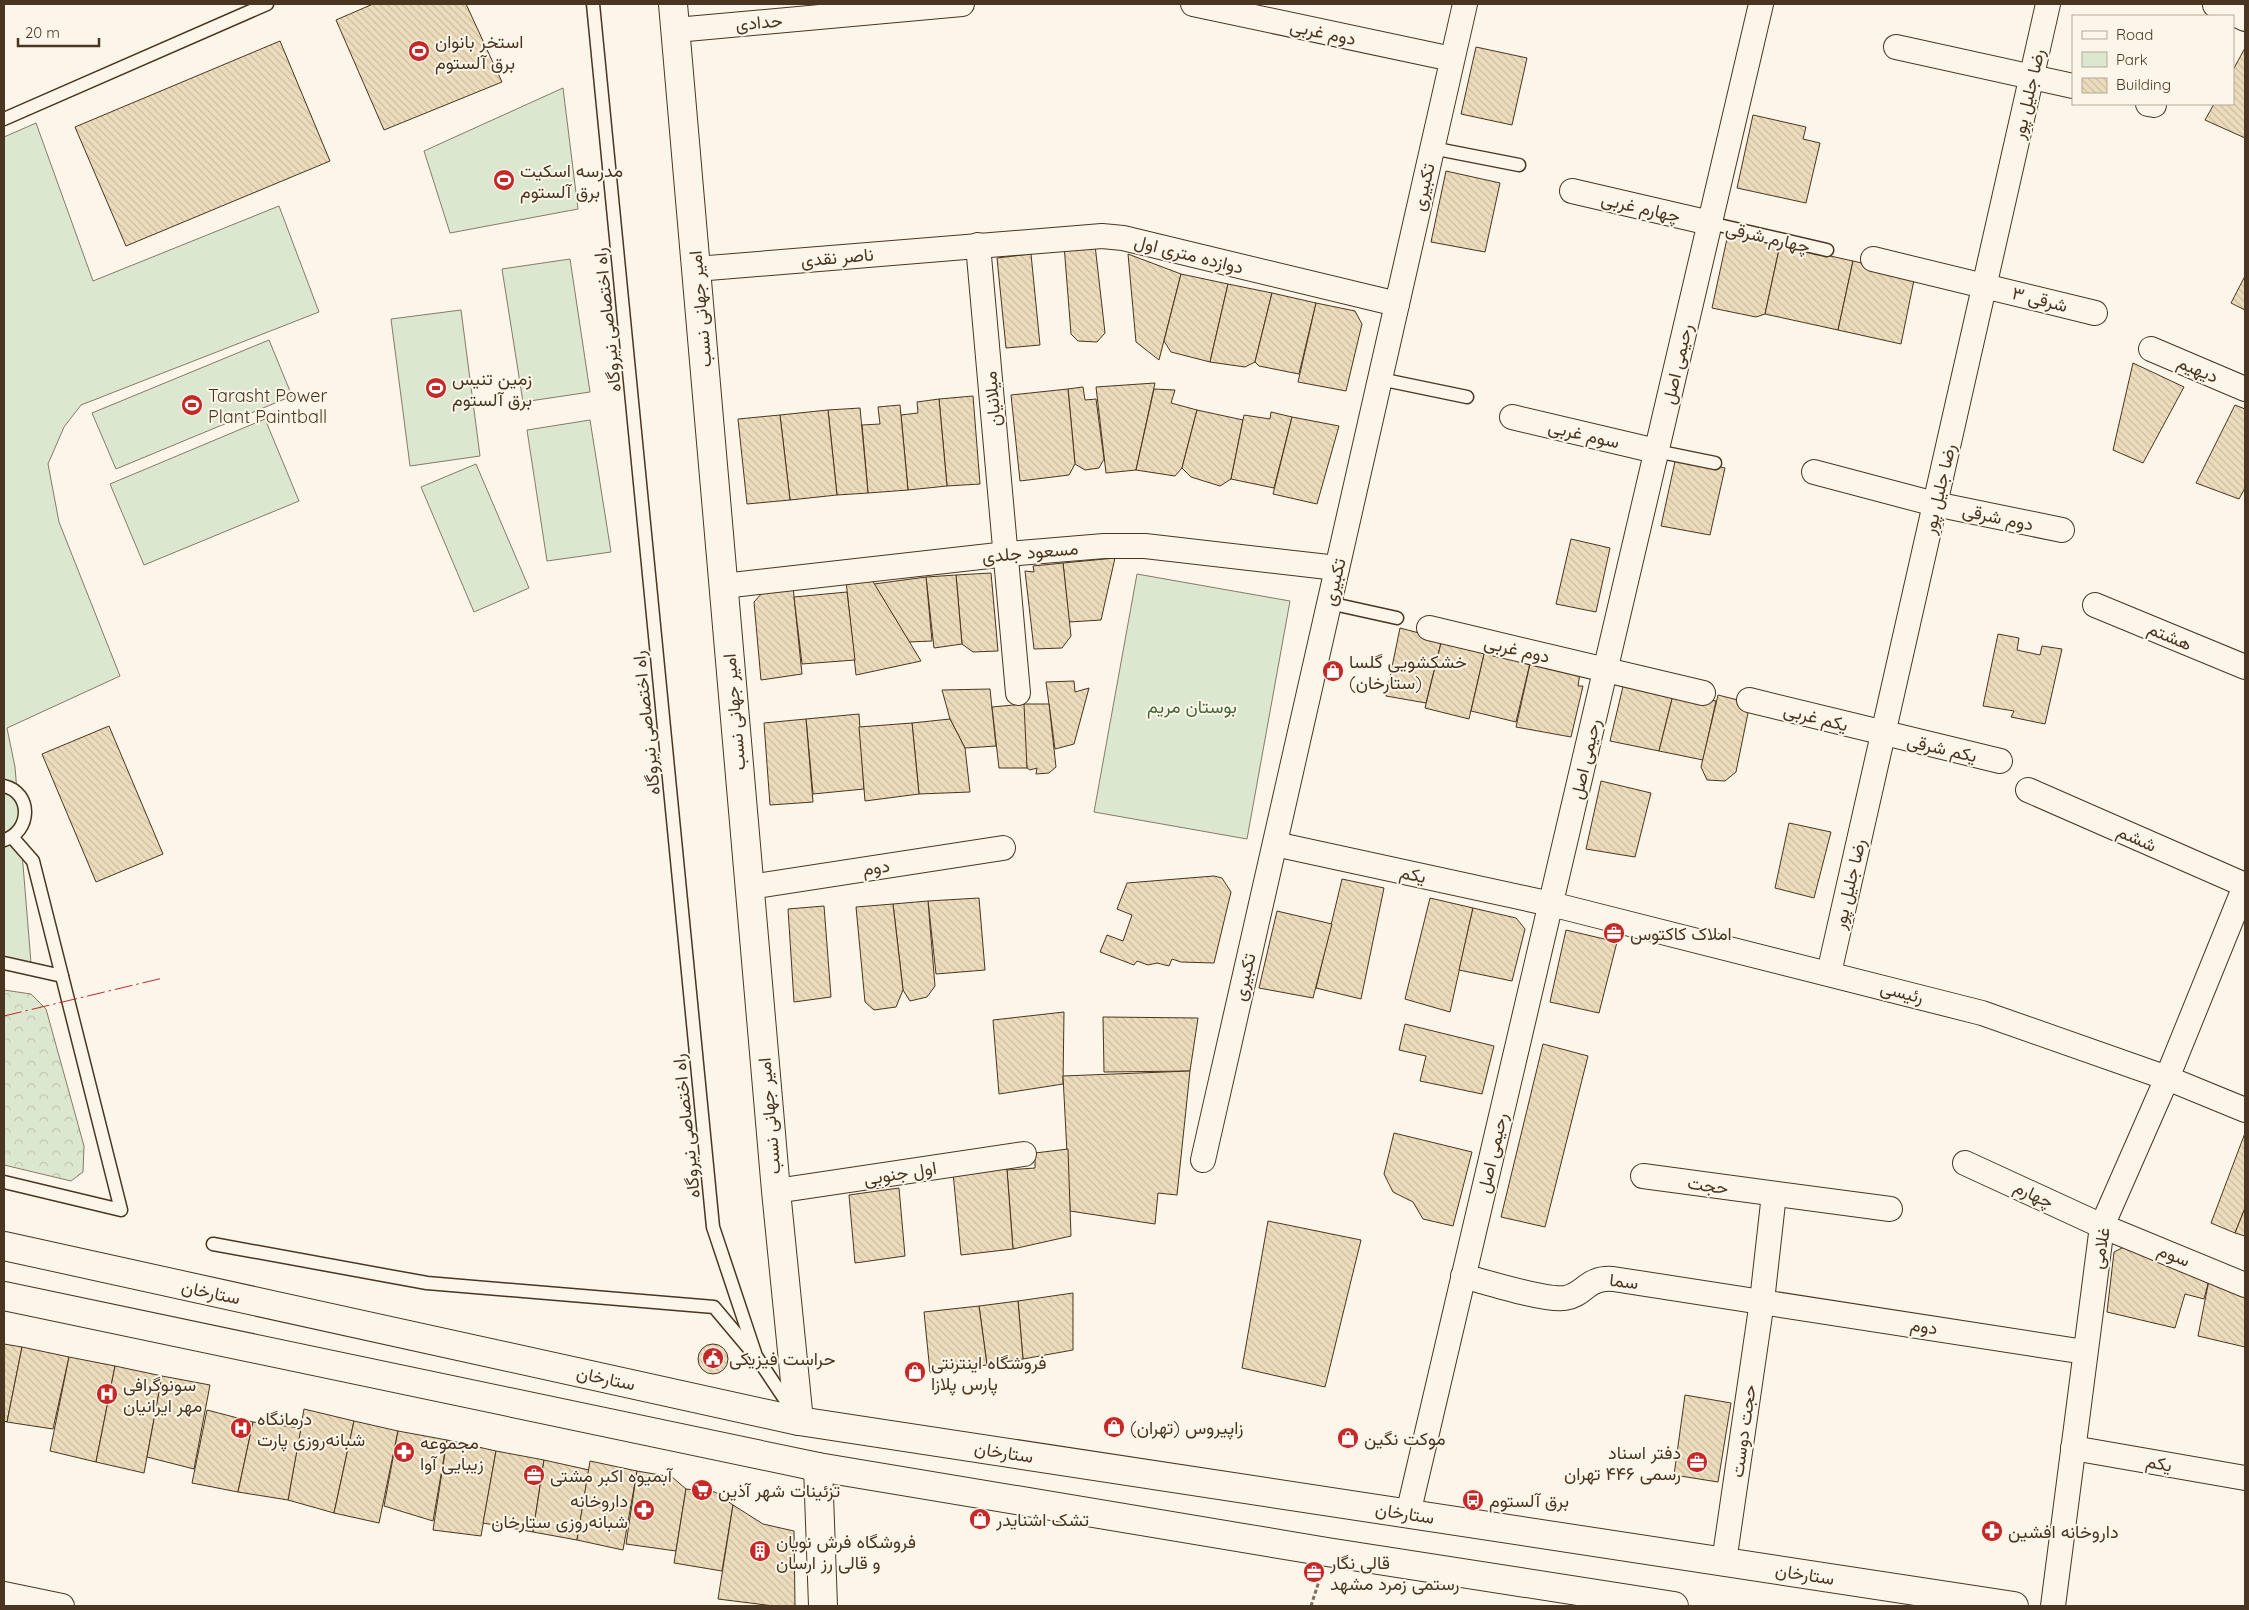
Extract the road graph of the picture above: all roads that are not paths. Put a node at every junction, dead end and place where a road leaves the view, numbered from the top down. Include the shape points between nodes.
1 (267, 4) edge
2 (593, 4) edge
3 (962, 4) edge
4 (1193, 4) edge
5 (1464, 4) edge
6 (1761, 4) edge
7 (2048, 4) edge
8 (2215, 5) dead end
9 (674, 17) edge
10 (2245, 19) edge
11 (1896, 47) dead end
12 (1452, 59) junction
13 (2032, 76) junction
14 (2072, 86) edge
15 (4, 119) edge
16 (1432, 148) junction
17 (1519, 165) dead end
18 (1572, 191) dead end
19 (1710, 224) junction
20 (978, 245) junction
21 (1827, 250) dead end
22 (1873, 259) dead end
23 (696, 269) junction
24 (1985, 286) junction
25 (1397, 304) junction
26 (2095, 313) dead end
27 (2151, 349) dead end
28 (1380, 378) junction
29 (2245, 389) edge
30 (1467, 397) dead end
31 (1512, 417) dead end
32 (1656, 451) junction
33 (1716, 464) dead end
34 (1814, 472) dead end
35 (1935, 504) junction
36 (2062, 530) dead end
37 (1006, 554) junction
38 (1337, 568) junction
39 (723, 586) junction
40 (1329, 603) junction
41 (2095, 605) dead end
42 (1397, 618) dead end
43 (1429, 628) dead end
44 (2245, 667) edge
45 (1606, 669) junction
46 (1018, 693) dead end
47 (1703, 693) dead end
48 (1749, 700) dead end
49 (1883, 734) junction
50 (2000, 761) dead end
51 (4, 786) edge
52 (2028, 790) dead end
53 (8, 839) edge
54 (1274, 844) junction
55 (1003, 848) dead end
56 (750, 886) junction
57 (2245, 886) edge
58 (1550, 904) junction
59 (4, 963) edge
60 (1829, 973) junction
61 (62, 976) junction
62 (2167, 1078) junction
63 (2245, 1110) edge
64 (1024, 1154) dead end
65 (1203, 1160) dead end
66 (1965, 1162) dead end
67 (1642, 1176) dead end
68 (4, 1182) edge
69 (776, 1191) junction
70 (1774, 1194) junction
71 (1890, 1209) dead end
72 (2102, 1226) junction
73 (213, 1244) dead end
74 (4, 1246) edge
75 (1463, 1276) junction
76 (2245, 1285) edge
77 (4, 1296) edge
78 (1762, 1301) junction
79 (2085, 1352) junction
80 (756, 1356) junction
81 (799, 1420) junction
82 (2072, 1448) junction
83 (818, 1467) junction
84 (2245, 1478) edge
85 (1408, 1514) junction
86 (1724, 1562) junction
87 (4, 1594) edge
88 (1594, 1600) edge
89 (62, 1606) edge
90 (823, 1606) edge
91 (1674, 1606) edge
92 (2014, 1606) edge
93 (2053, 1606) edge

1 - 15 lane
2 - 80 lane, راه اختصاصی نیروگاه via 713,1227
3 - 9 street, حدادی
4 - 12 street, دوم غربی
5 - 12 street, تکبیری
6 - 19 street, رحیمی اصل
7 - 13 street, رضا جلیل پور
8 - 10 street
9 - 23 main road, امیر جهانی نسب
11 - 13 street
12 - 16 street, تکبیری
13 - 14 street
13 - 24 street, رضا جلیل پور
16 - 17 lane
16 - 25 street, تکبیری
18 - 19 street, چهارم غربی
19 - 21 lane, چهارم شرقی
19 - 32 street, رحیمی اصل
20 - 23 street, ناصر نقدی
20 - 25 street, دوازده متری اول via 1088,236 1123,238
20 - 37 street, میلانیان
22 - 24 street
23 - 39 main road, امیر جهانی نسب
24 - 26 street, ۳ شرقی
24 - 35 street, رضا جلیل پور
25 - 28 street, تکبیری
27 - 29 street, دیهیم
28 - 30 lane
28 - 38 street, تکبیری
31 - 32 street, سوم غربی
32 - 33 lane
32 - 45 street, رحیمی اصل
34 - 35 street
35 - 36 street, دوم شرقی
35 - 49 street, رضا جلیل پور
37 - 38 street, مسعود جلدی via 1145,546
37 - 39 street, مسعود جلدی
37 - 46 street, میلانیان
38 - 40 street, تکبیری
39 - 56 main road, امیر جهانی نسب
40 - 42 lane
40 - 54 street, تکبیری
41 - 44 street, هشتم
43 - 45 street, دوم غربی
45 - 47 street
45 - 58 street, رحیمی اصل
48 - 49 street, یکم غربی
49 - 50 street, یکم شرقی
49 - 60 street, رضا جلیل پور
51 - 53 lane via 16,792 25,808 22,826
52 - 57 street, ششم
53 - 61 lane via 32,861
54 - 58 street, یکم
54 - 65 street, تکبیری
55 - 56 street, دوم
56 - 69 main road, امیر جهانی نسب
57 - 62 street, غلامی
58 - 60 street, رئیسی
58 - 75 street, رحیمی اصل
59 - 61 lane
60 - 62 street, رئیسی via 2004,1019
61 - 68 lane via 121,1210
62 - 63 street, رئیسی
62 - 72 street, غلامی
64 - 69 street, اول جنوبی
66 - 72 street, چهارم
67 - 70 street, حجت
69 - 81 main road, امیر جهانی نسب
70 - 71 street, حجت
70 - 78 street
72 - 76 street, سوم
72 - 79 street, غلامی
73 - 80 lane via 427,1283 714,1307
74 - 81 main road, ستارخان
75 - 78 street, سما via 1555,1299 1574,1295 1592,1281 1602,1278
75 - 85 street, رحیمی اصل
77 - 83 main road
78 - 79 street, دوم
78 - 86 street, حجت دوست
79 - 82 street, غلامی
80 - 81 lane, راه اختصاصی نیروگاه
81 - 85 main road, ستارخان
82 - 84 street, یکم
82 - 93 street, غلامی
83 - 88 main road
83 - 90 main road
85 - 86 main road, ستارخان
86 - 92 main road, ستارخان
87 - 89 street
88 - 91 main road

